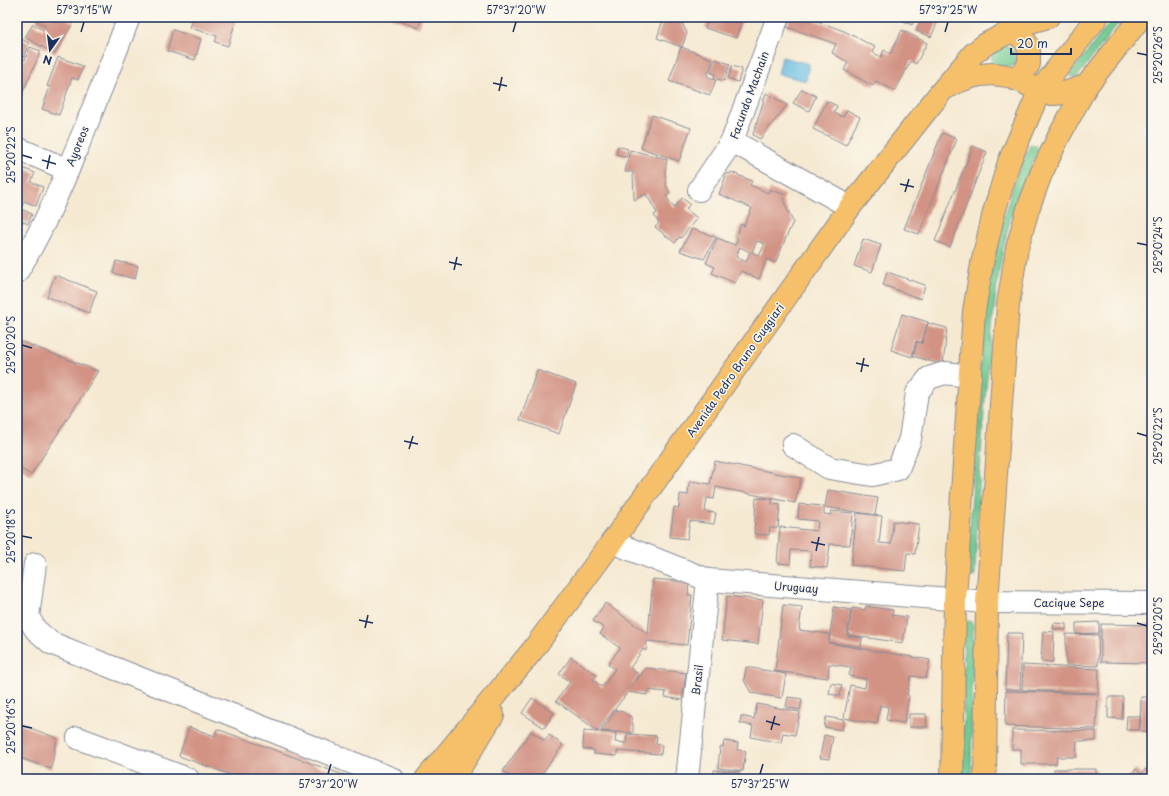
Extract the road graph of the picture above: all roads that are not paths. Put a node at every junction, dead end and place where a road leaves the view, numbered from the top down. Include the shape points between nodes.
1 (129, 17) edge
2 (778, 17) edge
3 (1048, 17) edge
4 (1097, 17) edge
5 (1141, 17) edge
6 (1009, 28) edge
7 (993, 74) junction
8 (1014, 79) junction
9 (1087, 85) junction
10 (941, 92) junction
11 (1040, 92) junction
12 (732, 141) junction
13 (17, 148) edge
14 (68, 170) junction
15 (699, 190) dead end
16 (850, 207) junction
17 (17, 272) edge
18 (970, 376) junction
19 (793, 445) dead end
20 (612, 542) junction
21 (36, 564) dead end
22 (708, 580) junction
23 (955, 600) junction
24 (987, 602) junction
25 (1152, 603) edge
26 (532, 651) junction
27 (78, 738) dead end
28 (188, 779) edge
29 (392, 779) edge
30 (426, 779) edge
31 (453, 779) edge
32 (687, 779) edge
33 (952, 779) edge
34 (985, 779) edge

1 - 14 street, Ayoreos
2 - 12 street, Facundo Machain
3 - 6 main road, Avenida Pedro Bruno Guggiari
4 - 11 main road
5 - 9 main road
6 - 7 main road via 993,44 990,52 989,61
6 - 8 main road via 1026,42 1029,51 1029,64 1023,73
6 - 10 main road, Avenida Pedro Bruno Guggiari via 974,53
7 - 8 main road
7 - 10 main road via 961,80
8 - 11 main road
9 - 11 main road via 1054,94
9 - 24 main road via 1041,174 1017,248 1008,305
10 - 16 main road, Avenida Pedro Bruno Guggiari
11 - 18 main road via 1009,162 994,212 974,311
12 - 15 street, Facundo Machain
12 - 16 street
13 - 14 street
14 - 17 street, Ayoreos via 33,247
16 - 20 main road, Avenida Pedro Bruno Guggiari
18 - 19 street via 945,372 929,378 917,393 910,439 898,469 872,475 829,468
18 - 23 main road
20 - 22 street, Uruguay
20 - 26 main road, Avenida Pedro Bruno Guggiari
21 - 29 street via 28,617 36,630 51,643
22 - 23 street, Uruguay
22 - 32 street, Brasil
23 - 24 street, Uruguay
23 - 33 main road
24 - 25 street, Cacique Sepe
24 - 34 main road
26 - 30 main road, Avenida Pedro Bruno Guggiari
26 - 31 main road, Avenida Pedro Bruno Guggiari
27 - 28 street

